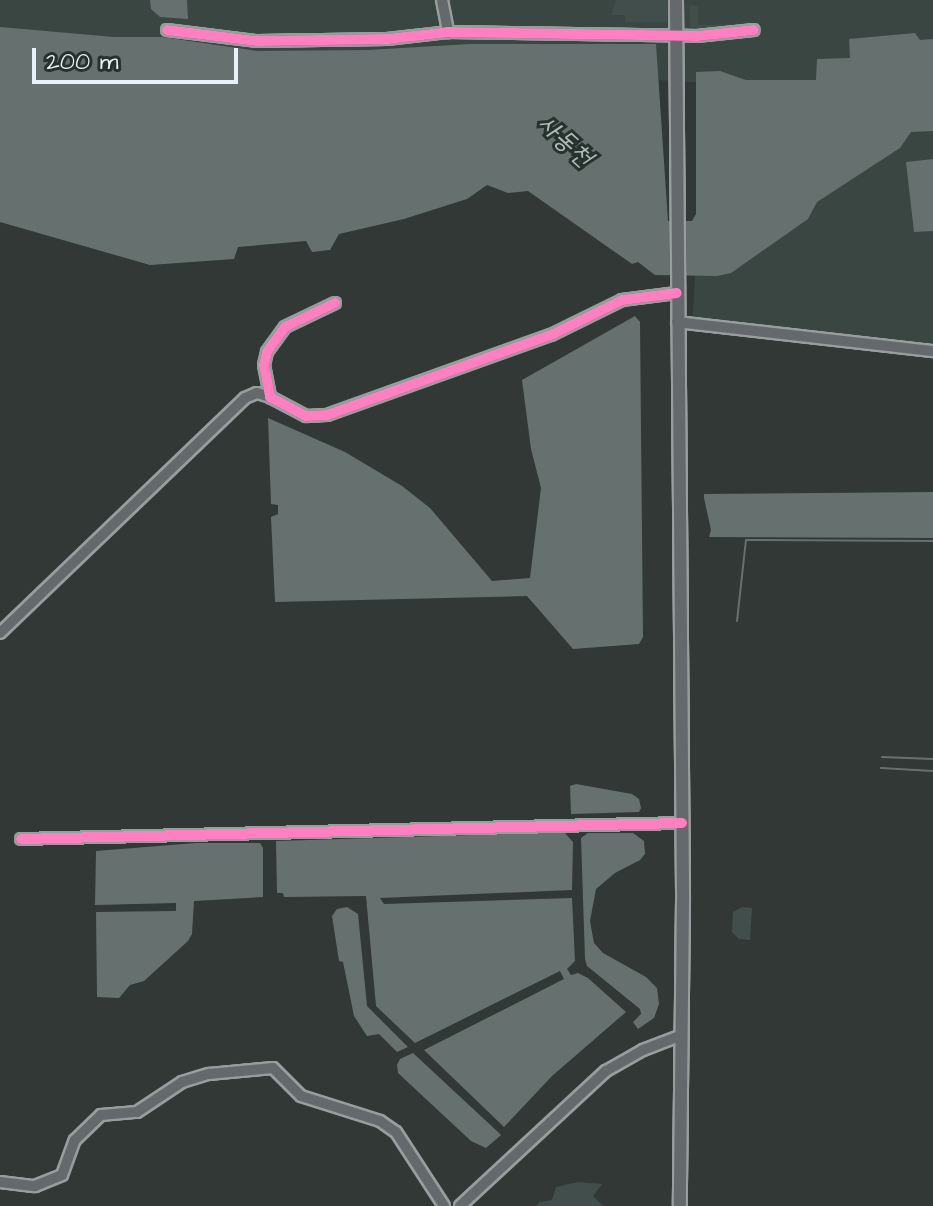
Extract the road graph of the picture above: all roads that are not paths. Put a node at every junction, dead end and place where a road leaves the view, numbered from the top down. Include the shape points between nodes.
1 (442, 0) edge
2 (676, 0) edge
3 (167, 30) dead end
4 (754, 30) dead end
5 (448, 32) junction
6 (676, 35) junction
7 (677, 293) junction
8 (335, 303) dead end
9 (677, 322) junction
10 (933, 351) edge
11 (270, 397) junction
12 (0, 633) edge
13 (682, 823) junction
14 (21, 839) dead end
15 (682, 1035) junction
16 (0, 1182) edge
17 (444, 1206) edge
18 (460, 1206) edge
19 (680, 1206) edge

1 - 5 street
2 - 6 main road
3 - 5 street via 257,41 387,39
4 - 6 street
5 - 6 street
6 - 7 main road
7 - 9 main road
7 - 11 street via 622,300 551,335 327,415 306,416
8 - 11 street via 285,327 275,338 264,365
9 - 10 street
9 - 13 main road
11 - 12 street via 257,393 245,398
13 - 14 street
13 - 15 main road
15 - 18 street via 606,1071
15 - 19 main road
16 - 17 street via 35,1186 62,1175 75,1140 101,1115 137,1112 182,1082 209,1074 273,1068 301,1096 380,1121 396,1132

